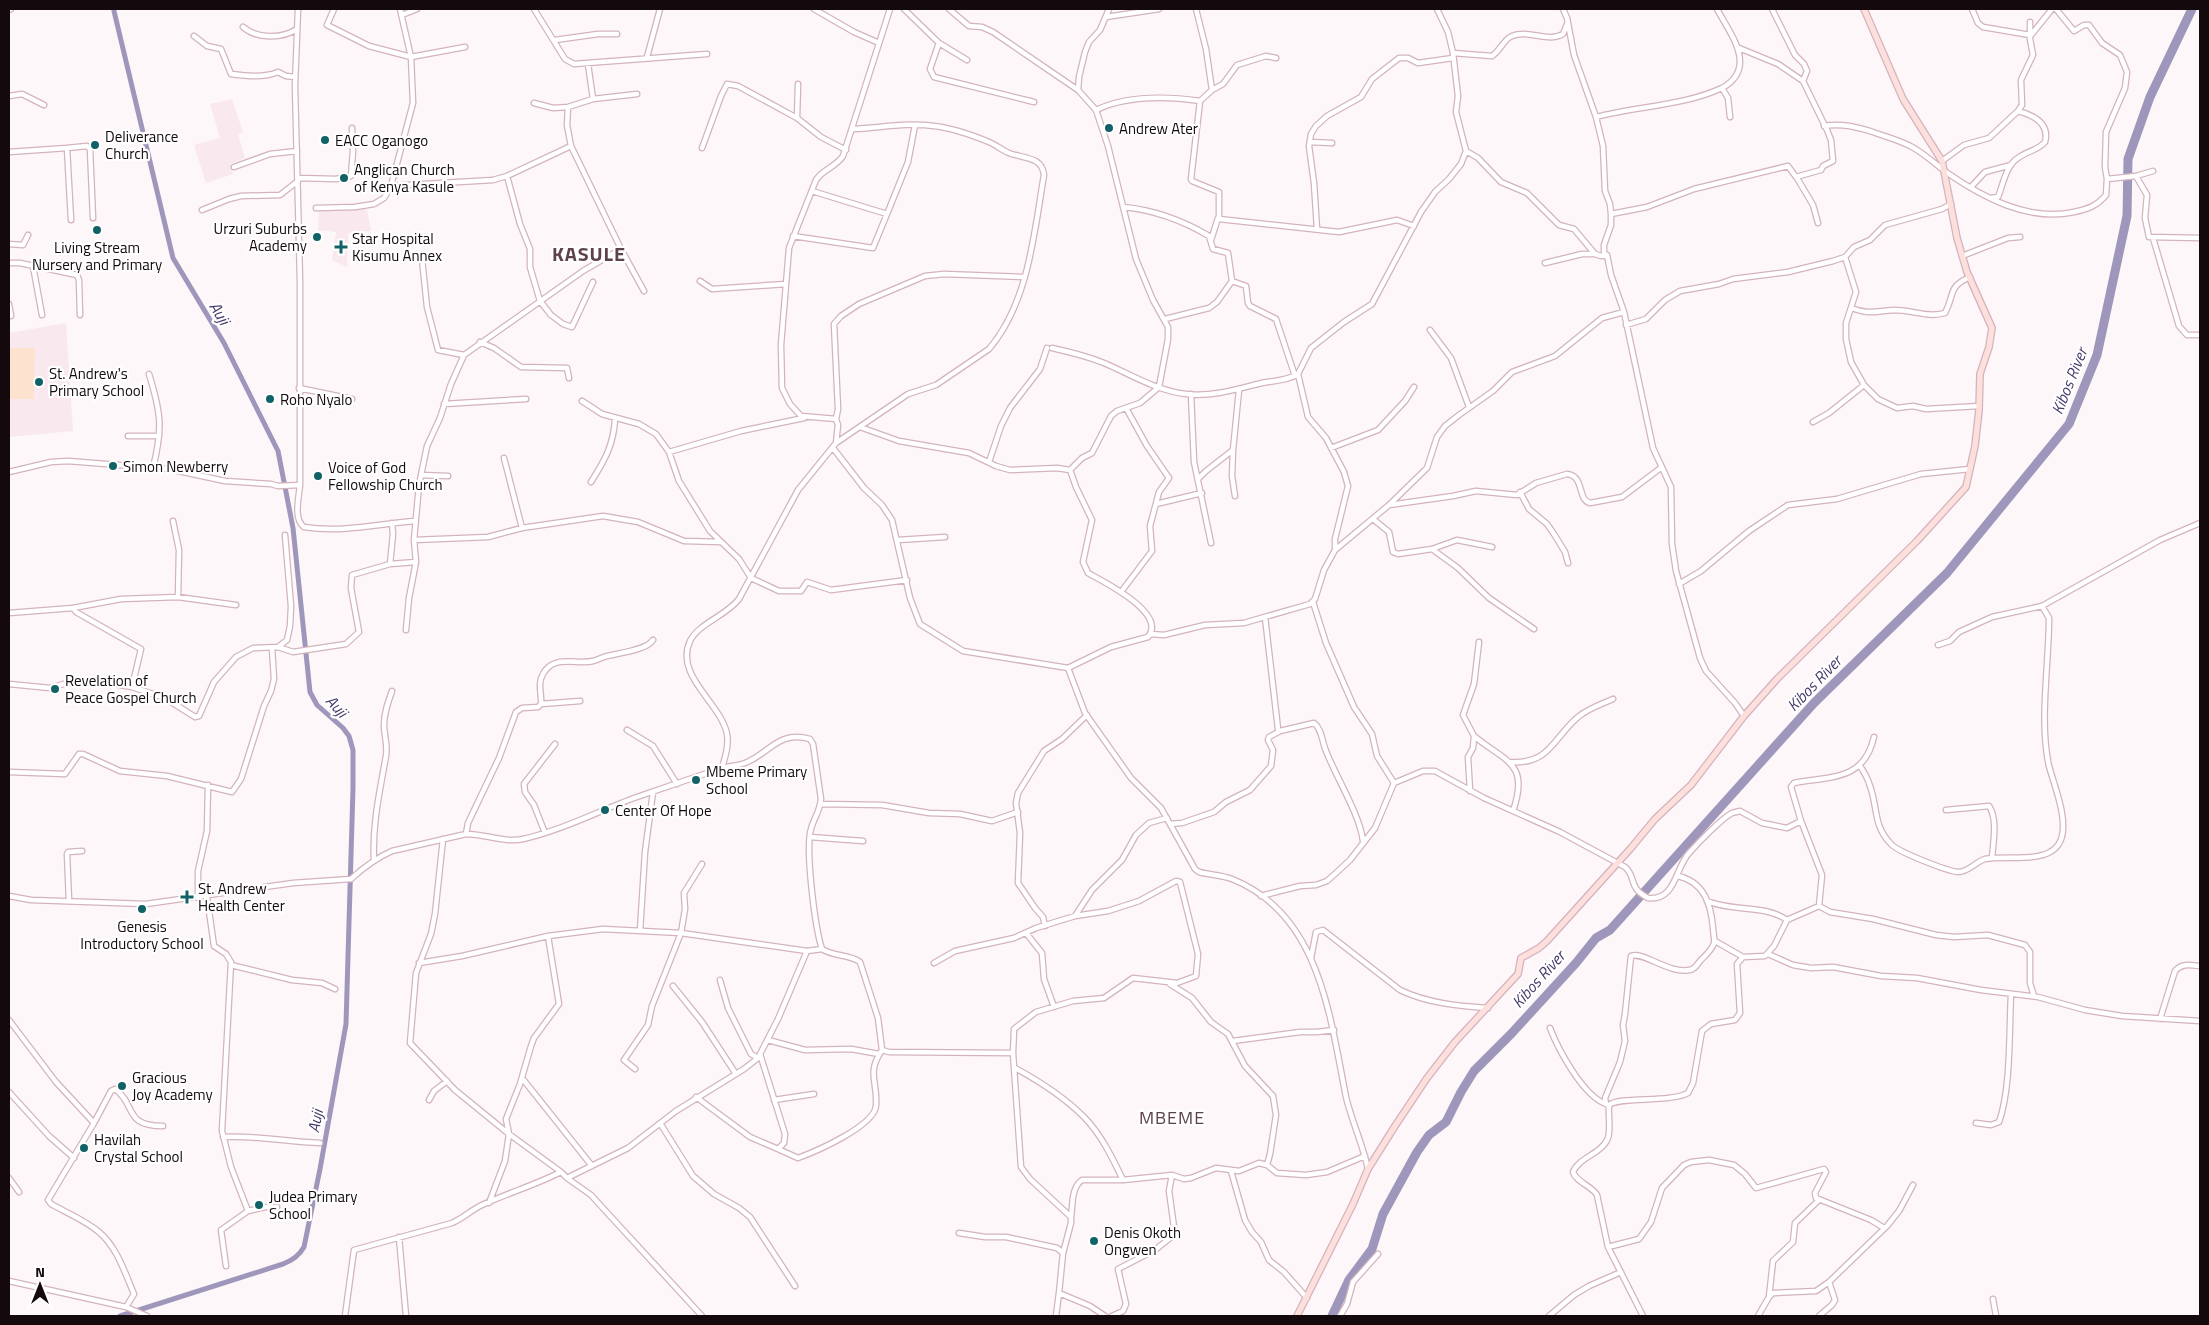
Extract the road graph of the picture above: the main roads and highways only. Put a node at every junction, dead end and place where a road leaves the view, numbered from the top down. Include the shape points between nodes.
1 (1864, 9) edge
2 (1297, 1316) edge

1 - 2 main road via 1903,99 1942,161 1956,238 1992,328 1980,374 1975,446 1966,487 1955,502 1776,679 1691,785 1654,819 1547,941 1521,958 1518,974 1455,1042 1427,1078 1368,1169

